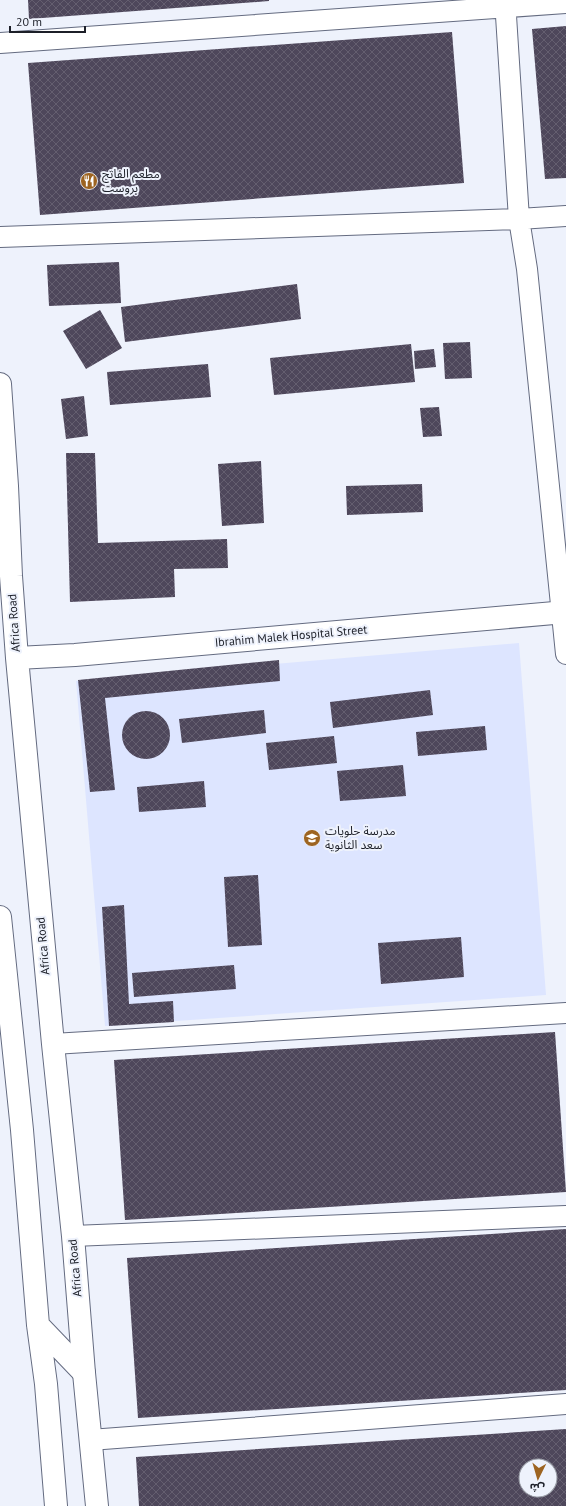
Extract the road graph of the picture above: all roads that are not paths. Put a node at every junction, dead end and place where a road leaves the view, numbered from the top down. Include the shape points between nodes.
1 (566, 3) edge
2 (505, 4) edge
3 (0, 43) edge
4 (566, 216) edge
5 (519, 219) junction
6 (0, 236) edge
7 (0, 384) edge
8 (563, 612) edge
9 (566, 654) edge
10 (17, 658) junction
11 (0, 917) edge
12 (566, 1013) edge
13 (53, 1044) junction
14 (566, 1216) edge
15 (73, 1236) junction
16 (38, 1325) junction
17 (84, 1373) junction
18 (566, 1404) edge
19 (90, 1440) junction
20 (56, 1506) edge
21 (97, 1506) edge

1 - 2 street
2 - 3 street
2 - 5 street
4 - 5 street
5 - 6 street
5 - 8 street via 527,269
7 - 10 main road, Africa Road
8 - 9 street
8 - 10 main road, Ibrahim Malek Hospital Street
10 - 13 main road, Africa Road
11 - 16 main road via 22,1130
12 - 13 street
13 - 15 main road, Africa Road
14 - 15 street
15 - 17 main road, Africa Road
16 - 17 main road
16 - 20 main road via 46,1384
17 - 19 main road, Africa Road
18 - 19 street
19 - 21 main road, Africa Road

